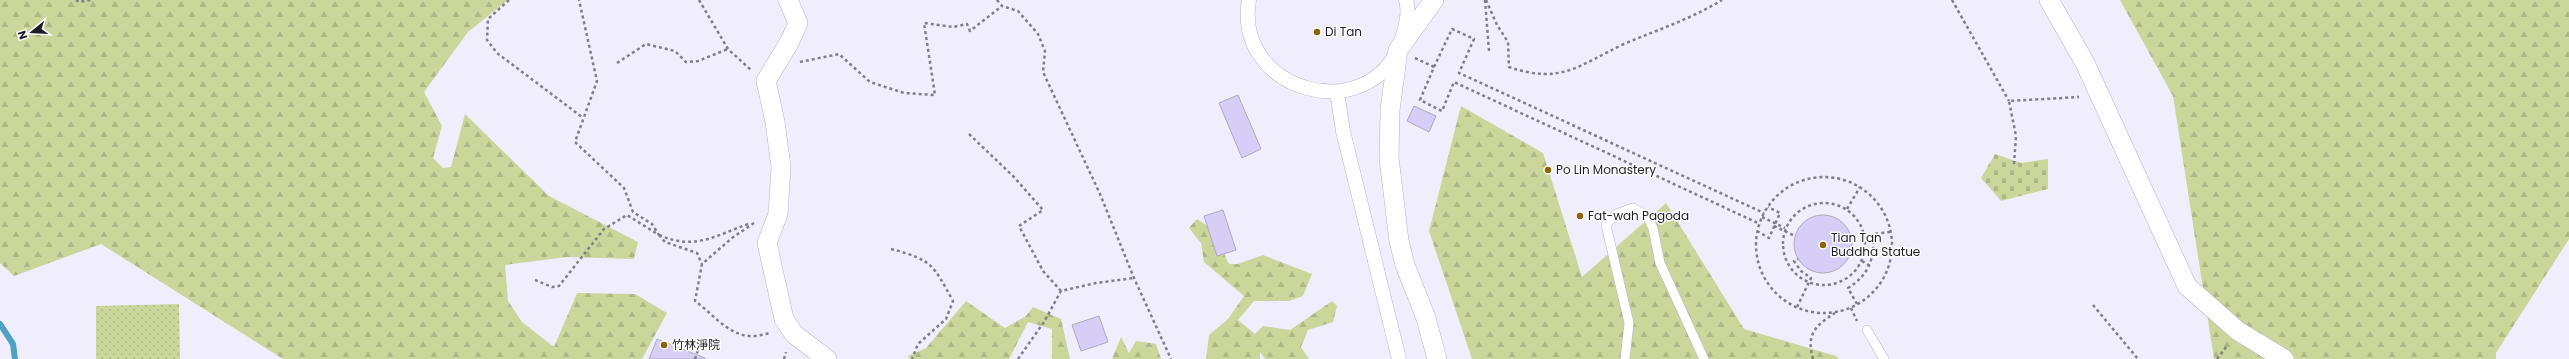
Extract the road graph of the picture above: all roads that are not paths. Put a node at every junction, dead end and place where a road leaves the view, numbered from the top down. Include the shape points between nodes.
1 (788, 0) edge
2 (1249, 0) edge
3 (1406, 0) edge
4 (1434, 0) edge
5 (2049, 0) edge
6 (1398, 50) junction
7 (1337, 92) junction
8 (1868, 330) dead end
9 (827, 359) edge
10 (1399, 359) edge
11 (1437, 359) edge
12 (1625, 359) edge
13 (1704, 359) edge
14 (1884, 359) edge
15 (2284, 359) edge

1 - 9 street via 798,23 779,62 766,81 781,167 778,214 767,243 784,319 794,334
2 - 7 street via 1247,10 1250,33 1259,54 1274,72 1292,84 1314,91
3 - 6 street via 1406,28
4 - 6 street
5 - 15 street via 2085,63 2187,286 2238,331
6 - 7 street via 1377,74 1361,85
6 - 11 street via 1390,110 1389,158 1394,213 1404,265 1426,318
7 - 10 street via 1343,131
8 - 14 lane
12 - 13 lane via 1629,323 1606,225 1616,214 1633,208 1647,216 1653,228 1660,263

